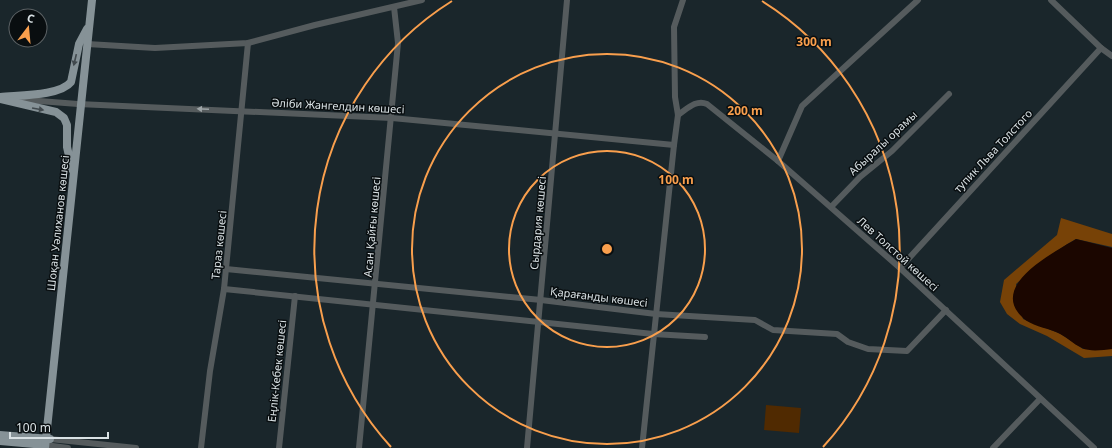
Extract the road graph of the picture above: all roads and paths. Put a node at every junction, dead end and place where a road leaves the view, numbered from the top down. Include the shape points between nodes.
1 (92, 0) edge
2 (422, 0) edge
3 (567, 0) edge
4 (682, 0) edge
5 (918, 0) edge
6 (1051, 0) edge
7 (394, 7) junction
8 (90, 24) junction
9 (248, 43) junction
10 (88, 44) junction
11 (1101, 48) junction
12 (1112, 56) edge
13 (949, 94) dead end
14 (0, 98) edge
15 (81, 104) junction
16 (242, 110) junction
17 (678, 115) junction
18 (392, 118) junction
19 (555, 134) junction
20 (674, 145) junction
21 (778, 161) junction
22 (74, 178) junction
23 (831, 207) junction
24 (900, 268) junction
25 (226, 269) junction
26 (376, 285) junction
27 (224, 288) junction
28 (295, 296) junction
29 (541, 300) junction
30 (374, 305) junction
31 (946, 310) junction
32 (656, 314) junction
33 (539, 322) junction
34 (653, 334) junction
35 (705, 337) dead end
36 (1040, 399) junction
37 (0, 435) edge
38 (0, 441) edge
39 (47, 443) edge
40 (68, 448) edge
41 (136, 448) edge
42 (201, 448) edge
43 (279, 448) edge
44 (359, 448) edge
45 (527, 448) edge
46 (642, 448) edge
47 (993, 448) edge
48 (1094, 448) edge

1 - 8 main road, Шоқан Уәлиханов көшесі
2 - 7 street
3 - 19 street, Сырдария көшесі
4 - 17 street via 674,27 675,97
5 - 21 street via 802,106
6 - 11 street
7 - 9 street
7 - 18 street, Асан Қайғы көшесі via 398,44
8 - 10 main road, Шоқан Уәлиханов көшесі
8 -> 14 main road via 79,44 72,82 67,87 52,92
9 - 10 street via 155,48
9 - 16 street, Тараз көшесі
10 - 15 main road, Шоқан Уәлиханов көшесі
11 - 12 street
11 - 24 street, тупик Льва Толстого
13 - 23 street, Абыралы орамы
14 - 15 street, Әліби Жангелдин көшесі
14 -> 22 main road via 56,112 64,118
16 -> 15 street, Әліби Жангелдин көшесі
15 - 22 main road, Шоқан Уәлиханов көшесі
16 - 18 street, Әліби Жангелдин көшесі
16 - 25 street, Тараз көшесі
17 - 20 street
17 - 21 street, Лев Толстой көшесі via 696,103 707,104
18 - 19 street, Әліби Жангелдин көшесі
18 - 26 street, Асан Қайғы көшесі
19 - 20 street, Әліби Жангелдин көшесі
19 - 29 street, Сырдария көшесі
20 - 32 street
21 - 23 street, Лев Толстой көшесі
22 - 39 main road, Шоқан Уәлиханов көшесі
23 - 24 street, Лев Толстой көшесі
24 - 31 street, Лев Толстой көшесі
25 - 26 street, Қарағанды көшесі
25 - 27 street, Тараз көшесі
26 - 29 street, Қарағанды көшесі
26 - 30 street, Асан Қайғы көшесі
27 - 28 street
27 - 42 street, Тараз көшесі via 210,371
28 - 30 street
28 - 43 street, Еңлік-Кебек көшесі
29 - 32 street, Қарағанды көшесі
29 - 33 street, Сырдария көшесі
30 - 33 street
30 - 44 street, Асан Қайғы көшесі
31 - 32 street, Қарағанды көшесі via 907,351 868,349 848,342 837,334 773,330 755,320
31 - 36 street, Лев Толстой көшесі
32 - 34 street
33 - 34 street
33 - 45 street, Сырдария көшесі
34 - 35 street
34 - 46 street
36 - 47 street
36 - 48 street, Лев Толстой көшесі
37 - 39 main road
38 - 39 main road
39 - 40 street
39 - 41 street

